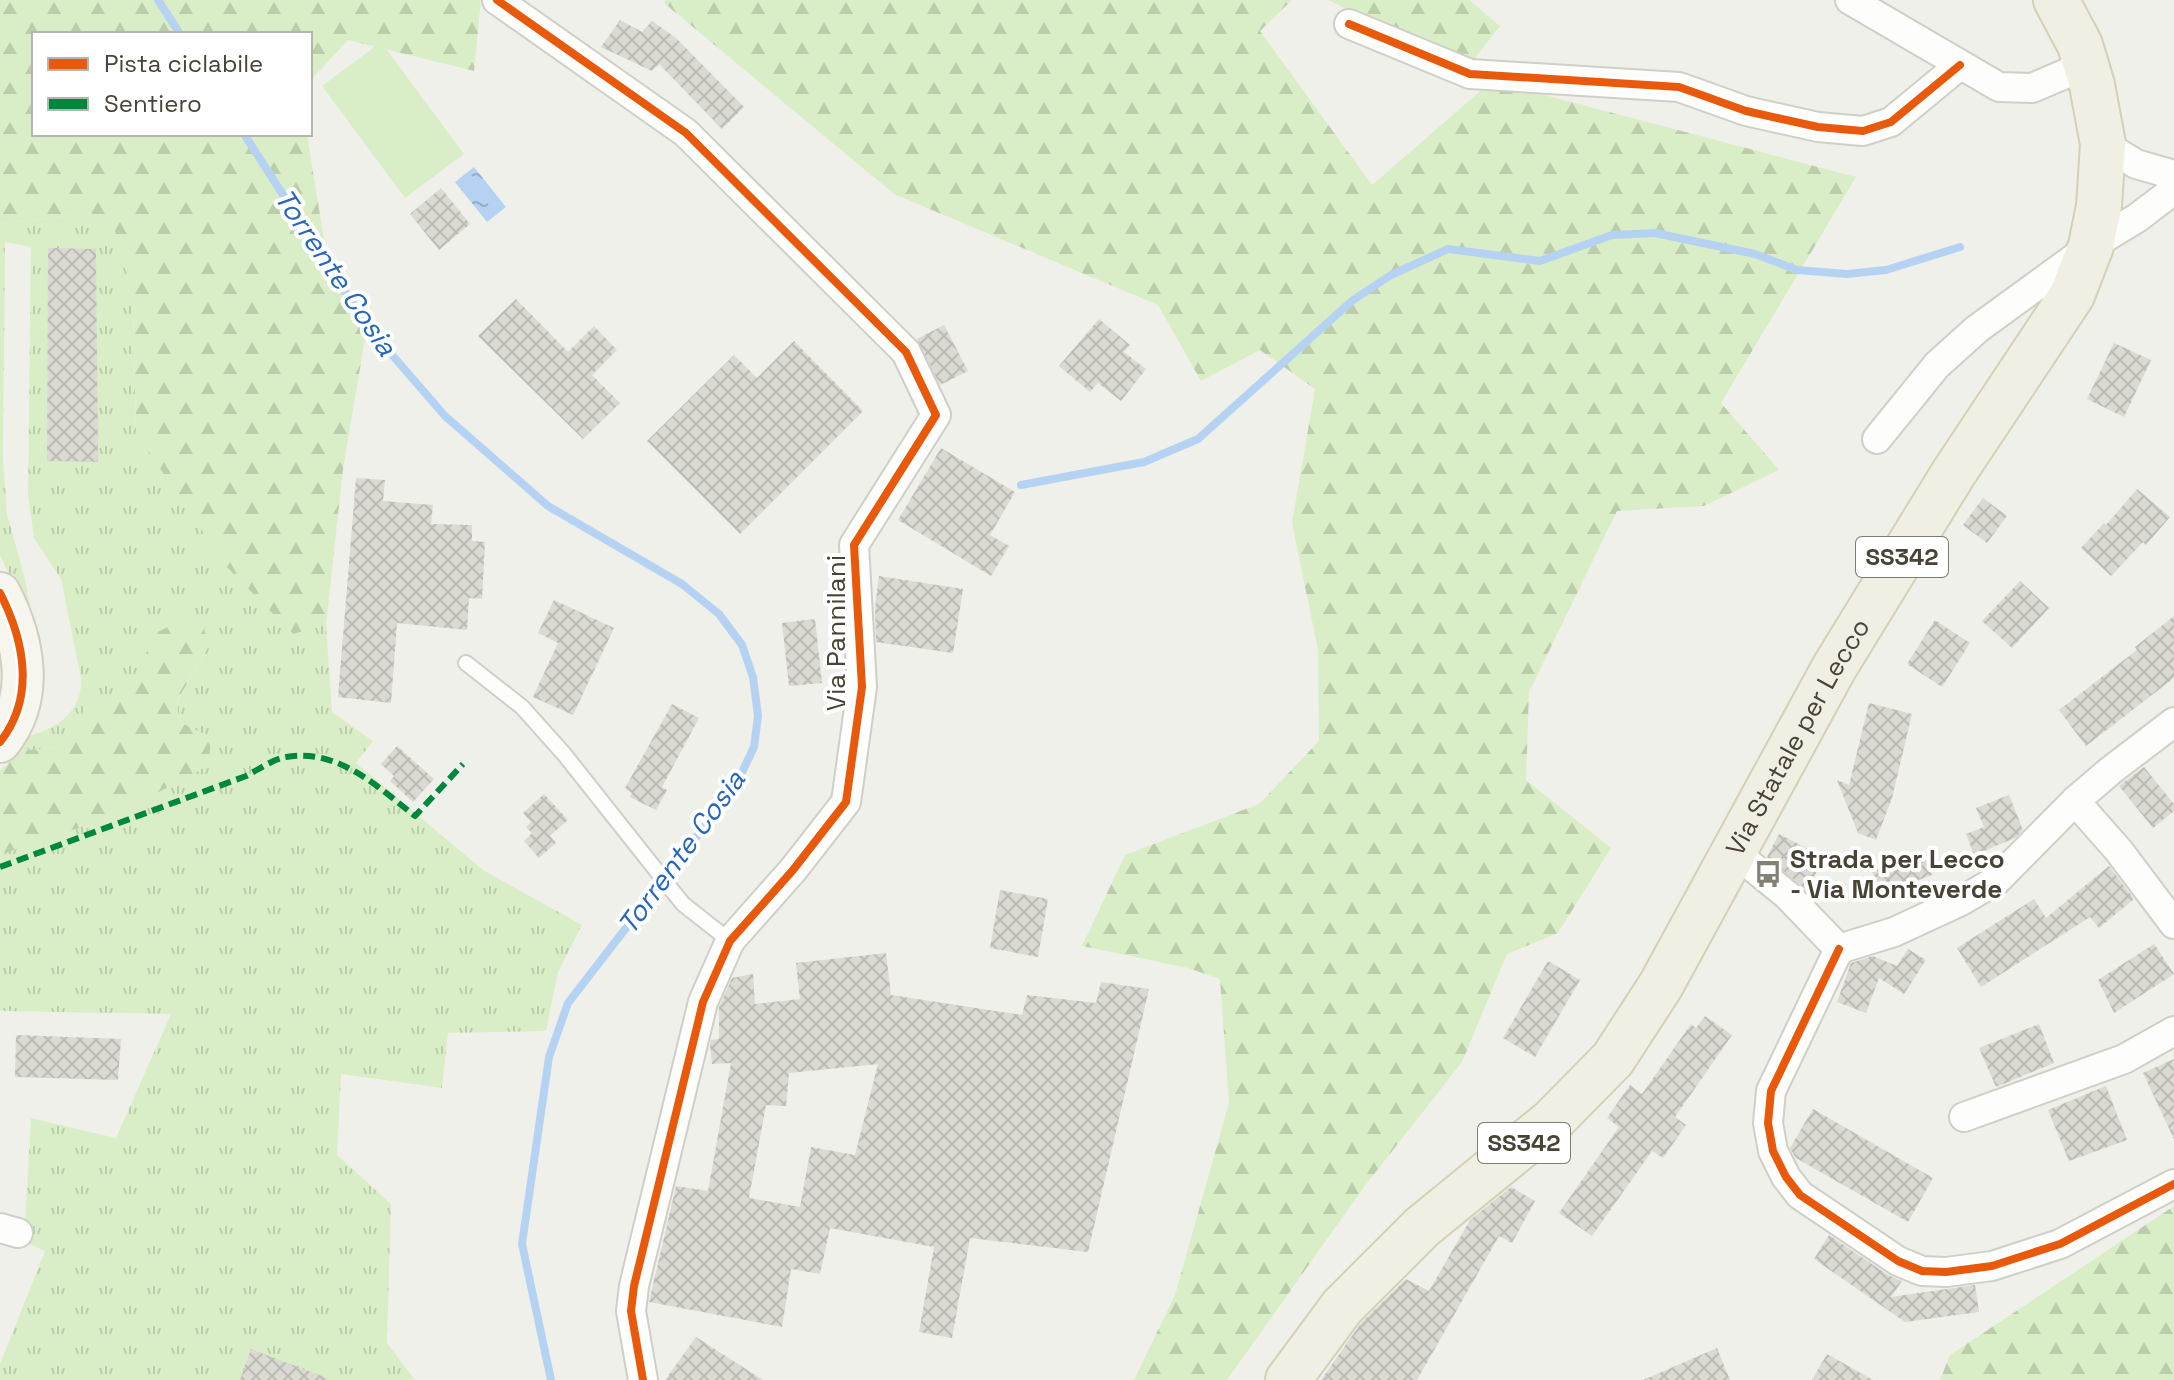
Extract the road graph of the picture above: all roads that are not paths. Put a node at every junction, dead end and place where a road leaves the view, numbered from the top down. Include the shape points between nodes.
1 (497, 0) edge
2 (1850, 0) edge
3 (2056, 0) edge
4 (1349, 24) dead end
5 (1960, 65) junction
6 (2086, 65) junction
7 (2103, 144) junction
8 (2174, 175) edge
9 (2174, 190) edge
10 (2091, 246) junction
11 (1877, 439) dead end
12 (0, 593) edge
13 (466, 663) dead end
14 (2174, 722) edge
15 (0, 742) edge
16 (2075, 801) junction
17 (1733, 851) junction
18 (2174, 924) edge
19 (730, 941) junction
20 (1839, 949) junction
21 (2174, 1031) edge
22 (1964, 1117) dead end
23 (2174, 1184) edge
24 (643, 1380) edge
25 (1288, 1380) edge

1 - 19 street, Via Pannilani via 686,133 906,352 936,415 854,545 862,687 846,802
2 - 5 street
3 - 6 main road, Via Statale per Lecco / SS342
4 - 5 street via 1470,74 1679,87 1746,111 1863,131 1891,122
5 - 6 street via 1999,87 2032,88
6 - 7 main road, Via Statale per Lecco / SS342
7 - 8 street via 2136,164
7 - 10 main road, Via Statale per Lecco / SS342
9 - 10 street
10 - 11 street via 1977,329 1937,365
10 - 17 main road, Via Statale per Lecco / SS342 via 2072,295 1953,474 1834,668
12 - 15 street via 15,623 25,682 12,727
13 - 19 lane via 522,707 683,904
14 - 16 street
16 - 18 street
16 - 20 street via 1997,880 1894,932
17 - 20 street via 1787,895
17 - 25 main road, Via Statale per Lecco / SS342 via 1661,985 1613,1059 1552,1121 1422,1227 1342,1307
19 - 24 street, Via Pannilani via 703,1002 634,1286 631,1311
20 - 23 street via 1771,1091 1768,1123 1773,1151 1800,1195 1898,1261 1922,1271 1946,1272 1992,1266 2060,1244
21 - 22 street via 2124,1059

